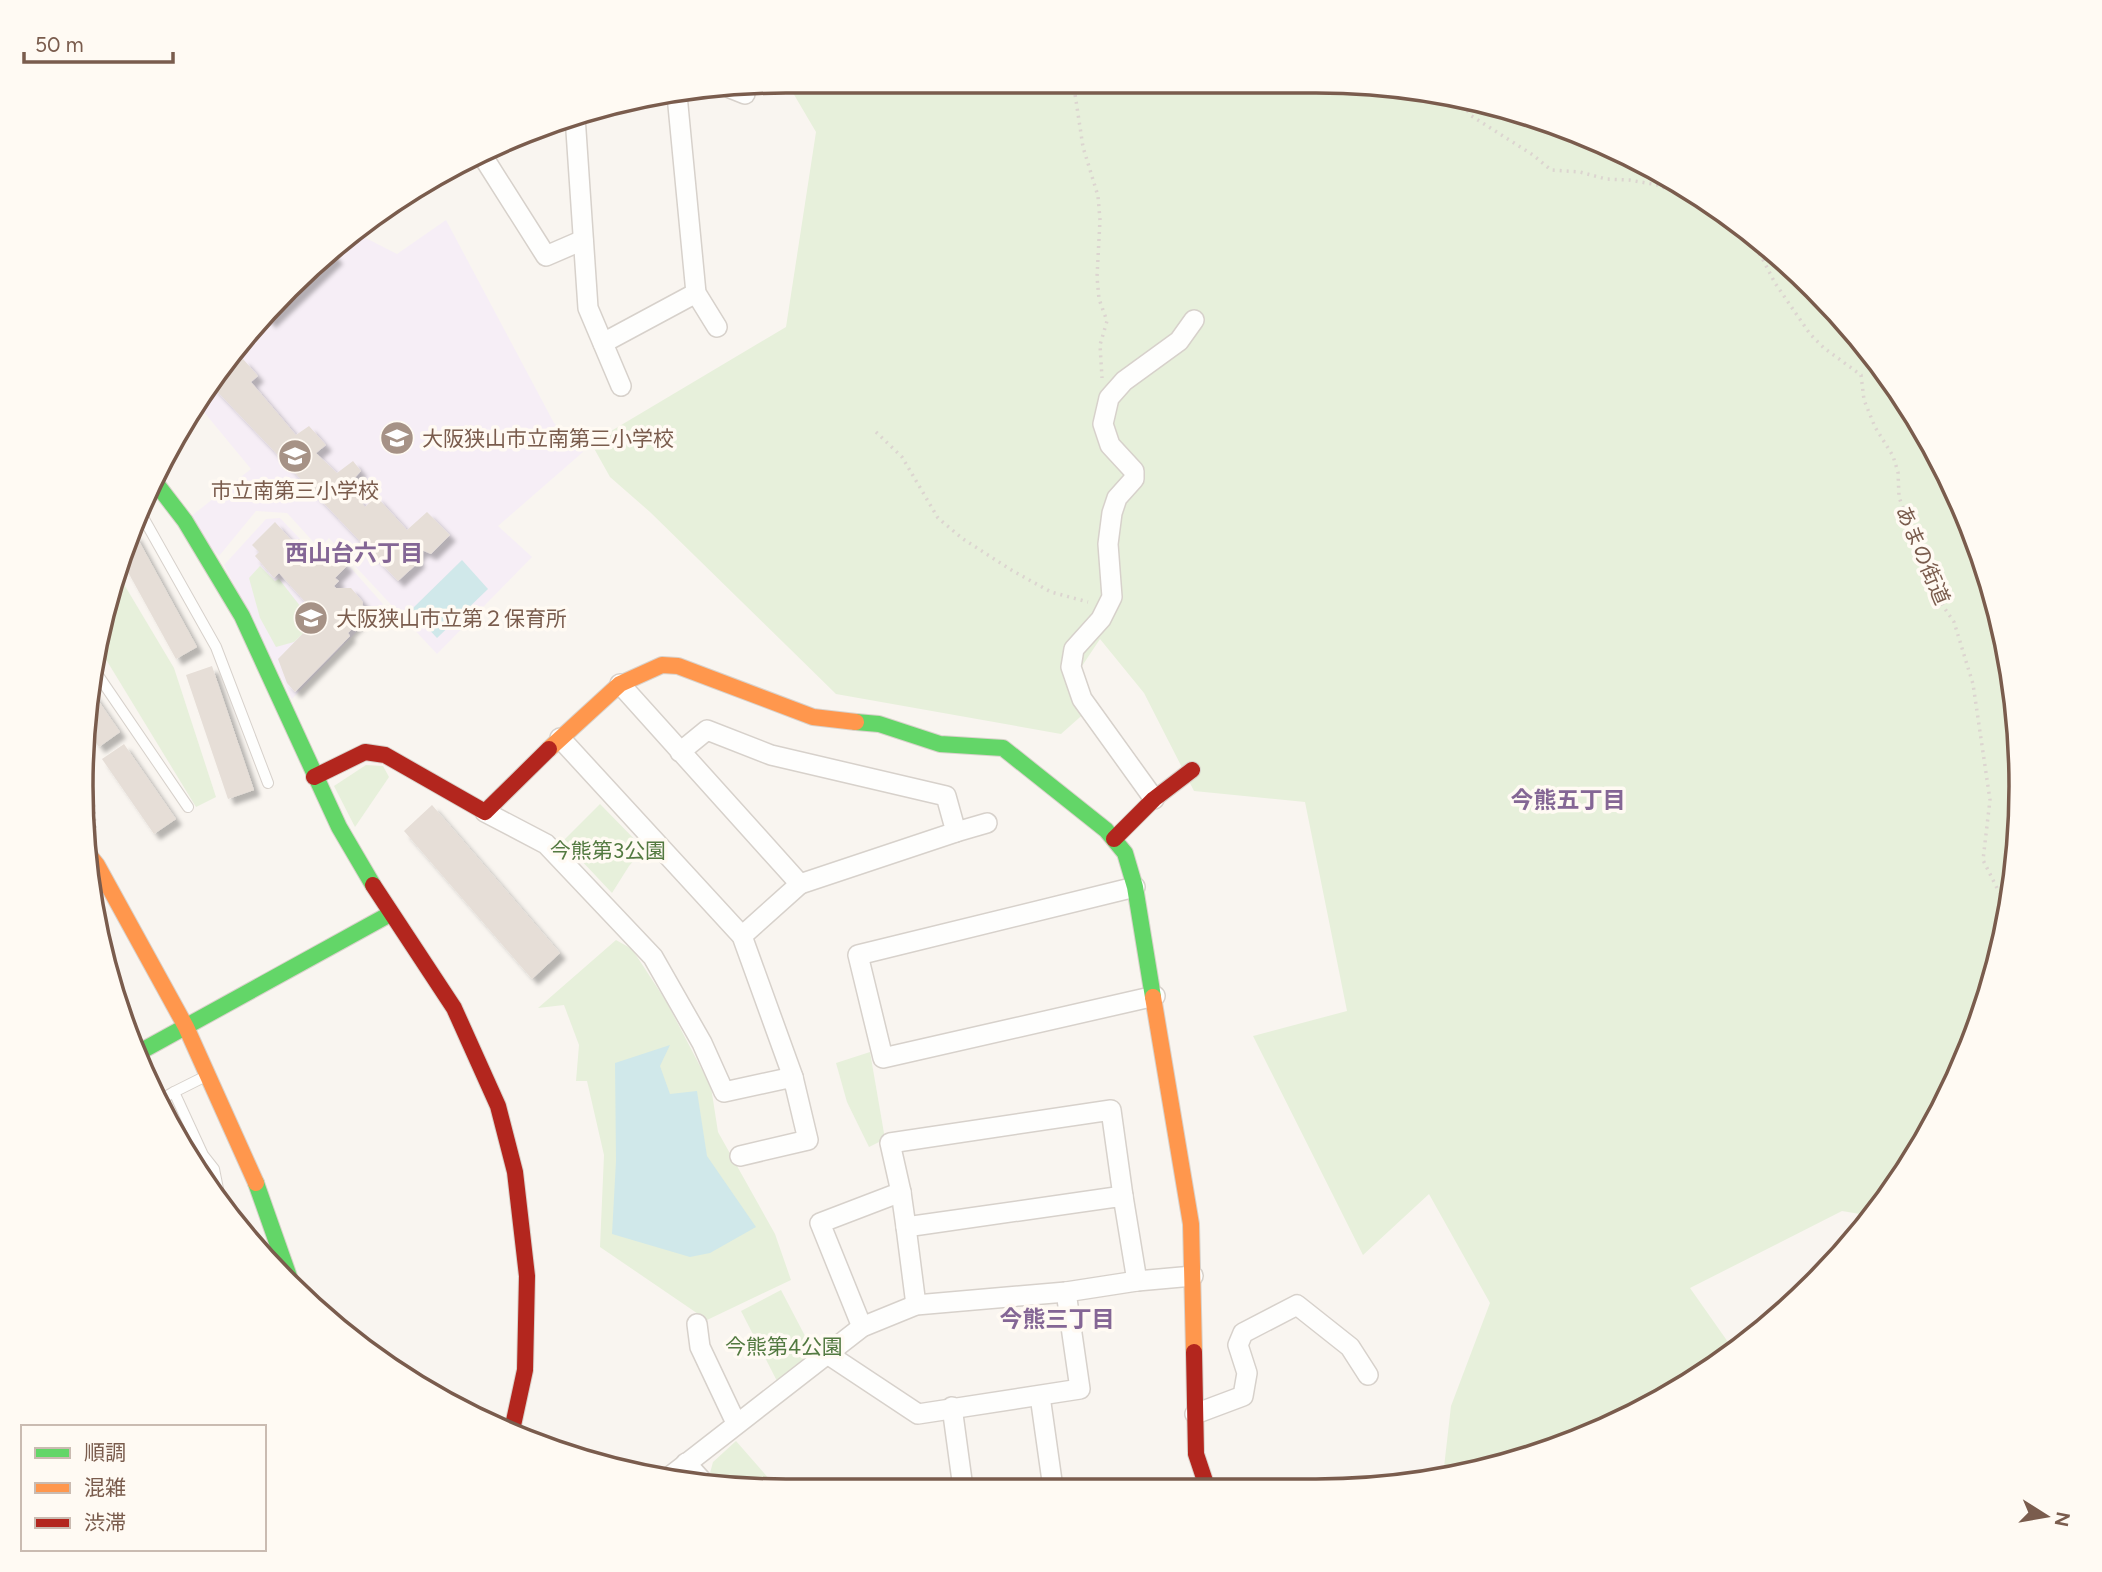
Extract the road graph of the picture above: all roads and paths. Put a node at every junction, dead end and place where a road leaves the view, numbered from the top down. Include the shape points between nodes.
1 (1076, 93) edge
2 (678, 102) edge
3 (1468, 110) edge
4 (576, 126) edge
5 (485, 161) edge
6 (1669, 190) edge
7 (583, 240) junction
8 (1758, 252) edge
9 (696, 293) junction
10 (1194, 320) dead end
11 (717, 327) dead end
12 (603, 343) junction
13 (621, 386) dead end
14 (1109, 398) junction
15 (876, 432) dead end
16 (160, 488) edge
17 (146, 522) edge
18 (1104, 612) junction
19 (101, 680) edge
20 (620, 684) junction
21 (561, 738) junction
22 (680, 752) junction
23 (1192, 770) dead end
24 (314, 777) junction
25 (268, 783) dead end
26 (93, 784) edge
27 (1154, 799) junction
28 (188, 807) dead end
29 (485, 813) junction
30 (987, 823) dead end
31 (956, 832) junction
32 (1115, 839) junction
33 (96, 852) edge
34 (98, 867) edge
35 (800, 884) junction
36 (1135, 887) junction
37 (2000, 893) edge
38 (390, 914) junction
39 (742, 936) junction
40 (1155, 996) junction
41 (186, 1027) junction
42 (145, 1049) edge
43 (207, 1075) junction
44 (793, 1077) junction
45 (174, 1092) junction
46 (166, 1097) edge
47 (740, 1156) dead end
48 (216, 1180) edge
49 (901, 1192) junction
50 (1123, 1196) junction
51 (906, 1227) junction
52 (285, 1264) edge
53 (1193, 1276) junction
54 (1138, 1281) junction
55 (1066, 1292) junction
56 (916, 1305) junction
57 (697, 1324) dead end
58 (862, 1327) junction
59 (826, 1353) junction
60 (1368, 1375) dead end
61 (1040, 1396) junction
62 (952, 1407) junction
63 (1195, 1414) junction
64 (514, 1423) edge
65 (736, 1423) junction
66 (686, 1463) junction
67 (677, 1470) edge
68 (695, 1473) edge
69 (962, 1479) edge
70 (1052, 1479) edge
71 (1205, 1479) edge

1 - 14 path via 1083,147 1098,196 1097,277 1107,321 1100,345 1101,371
2 - 9 street
3 - 6 path, あまの街道 via 1551,170
4 - 7 street
5 - 7 street via 545,256
7 - 12 street via 588,308
8 - 37 path, あまの街道 via 1810,334 1861,375 1864,400 1893,456 1903,510 1954,622 1973,684 1990,800 1983,860
9 - 11 street
9 - 12 street
10 - 14 street via 1179,341 1124,381
12 - 13 street
14 - 18 street via 1103,424 1110,445 1134,471 1135,480 1118,498 1112,513 1108,544 1112,597
15 - 18 path via 902,457 938,518 963,539 1051,592 1084,600
16 - 24 street via 186,521 242,616
17 - 25 lane via 216,647
18 - 27 street via 1074,649 1071,667 1082,699
19 - 28 lane
20 - 21 street
20 - 22 street
20 - 32 street via 662,665 678,666 813,718 878,724 940,744 1003,748
21 - 29 street
21 - 39 street
22 - 31 street via 707,730 771,755 946,796
22 - 35 street
23 - 27 street
24 - 29 street via 365,752 385,755
24 - 38 street
26 - 33 path
27 - 32 street
29 - 44 street via 546,844 653,957 724,1092
30 - 31 street
31 - 35 street
32 - 36 street via 1125,853
34 - 41 street
35 - 39 street
36 - 40 street
36 - 40 street via 858,955 883,1058
38 - 41 street
38 - 64 street via 454,1008 498,1106 515,1172 527,1276 525,1370
39 - 44 street
40 - 53 street via 1191,1224
41 - 42 street
41 - 43 street
43 - 45 lane
43 - 52 street via 260,1193
44 - 47 street via 808,1140
45 - 46 lane
45 - 48 lane
49 - 50 street via 890,1143 1111,1110
49 - 51 street
49 - 58 street via 820,1223
50 - 51 street
50 - 54 street
51 - 56 street
53 - 54 street
53 - 63 street
54 - 55 street
55 - 56 street
55 - 61 street via 1080,1389
56 - 58 street
57 - 65 street via 700,1347
58 - 59 street
59 - 62 street via 918,1413
59 - 65 street
60 - 63 street via 1350,1348 1297,1305 1243,1333 1238,1345 1247,1373 1243,1396
61 - 62 street
61 - 70 street
62 - 69 street
63 - 71 street via 1196,1454
65 - 66 street
66 - 67 street
66 - 68 street

